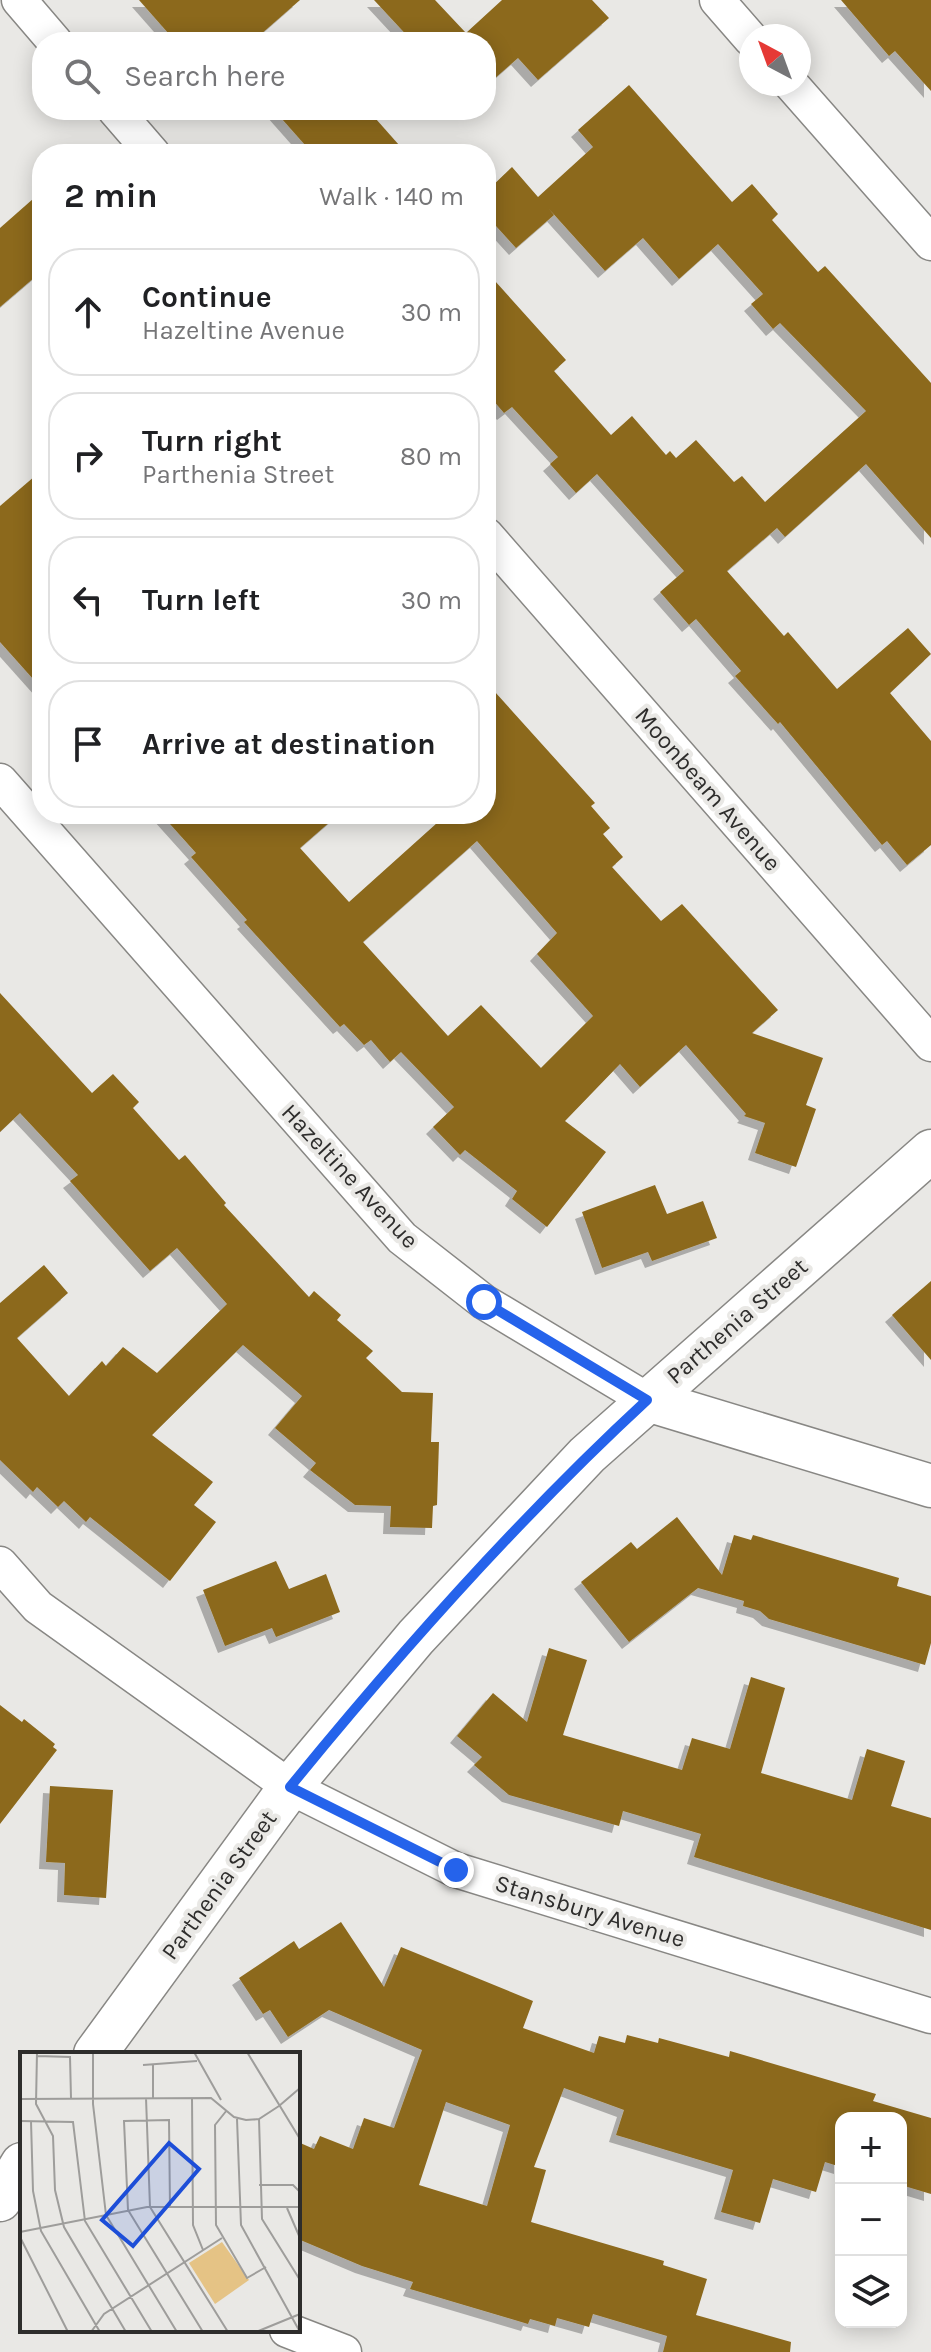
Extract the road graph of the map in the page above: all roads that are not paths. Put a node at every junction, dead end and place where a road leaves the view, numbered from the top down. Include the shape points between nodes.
1 (19, 0) edge
2 (717, 0) edge
3 (739, 25) edge
4 (46, 32) edge
5 (802, 96) edge
6 (124, 120) edge
7 (144, 144) edge
8 (931, 243) edge
9 (496, 546) edge
10 (0, 781) edge
11 (32, 817) edge
12 (38, 824) edge
13 (931, 1044) edge
14 (931, 1151) edge
15 (647, 1400) junction
16 (931, 1486) edge
17 (0, 1564) edge
18 (290, 1787) junction
19 (931, 2016) edge
20 (96, 2052) edge
21 (20, 2167) edge
22 (0, 2201) edge
23 (20, 2211) edge
24 (292, 2332) edge
25 (344, 2352) edge

1 - 4 street
2 - 3 street
5 - 8 street
6 - 7 street
9 - 13 street, Moonbeam Avenue
10 - 11 street, Hazeltine Avenue
12 - 15 street, Hazeltine Avenue via 402,1238 484,1302
14 - 15 street, Parthenia Street
15 - 16 street, Hazeltine Avenue
15 - 18 street, Parthenia Street via 587,1455 416,1637
17 - 18 street, Stansbury Avenue via 38,1607
18 - 19 street, Stansbury Avenue via 456,1870
18 - 20 street, Parthenia Street
21 - 22 street
22 - 23 street
24 - 25 street

